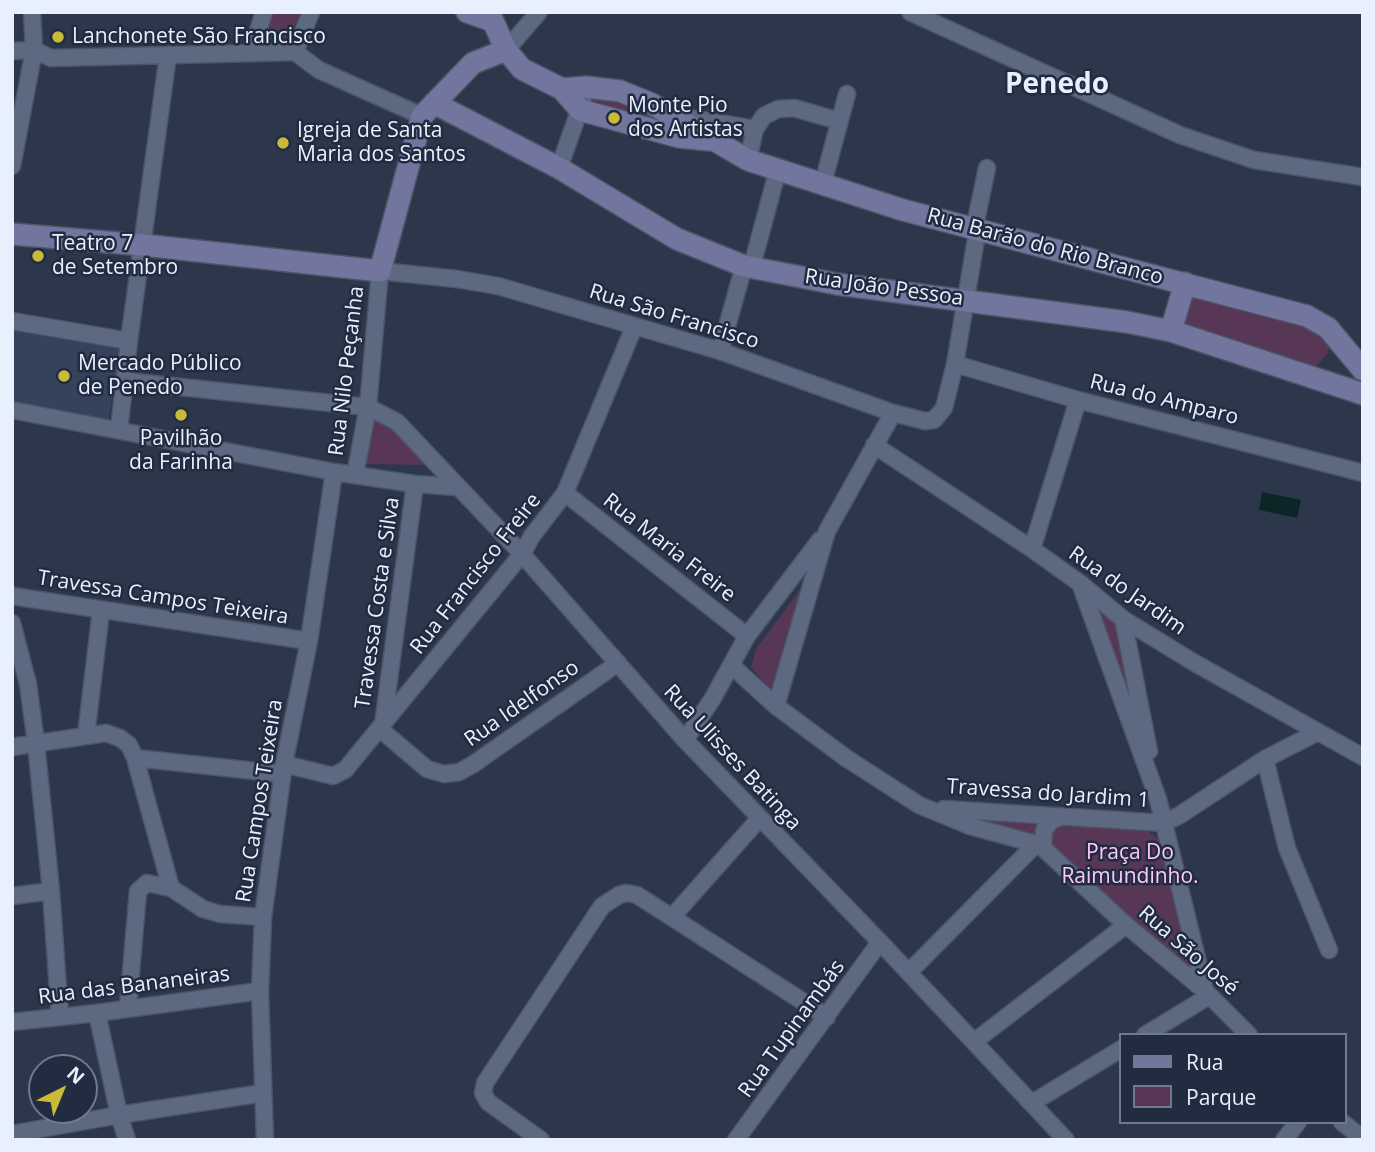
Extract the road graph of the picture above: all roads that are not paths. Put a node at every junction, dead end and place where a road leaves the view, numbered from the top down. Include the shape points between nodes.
1 (32, 12) edge
2 (264, 12) edge
3 (311, 12) edge
4 (467, 12) edge
5 (539, 12) edge
6 (913, 13) edge
7 (34, 50) junction
8 (506, 50) junction
9 (12, 51) edge
10 (295, 52) junction
11 (251, 53) junction
12 (168, 55) junction
13 (586, 87) junction
14 (562, 89) junction
15 (847, 94) dead end
16 (428, 109) junction
17 (580, 110) junction
18 (670, 115) junction
19 (839, 121) junction
20 (755, 130) junction
21 (714, 140) junction
22 (748, 160) junction
23 (12, 166) edge
24 (559, 167) junction
25 (987, 168) dead end
26 (778, 169) junction
27 (1363, 177) edge
28 (823, 183) junction
29 (974, 230) junction
30 (12, 234) edge
31 (143, 244) junction
32 (748, 266) junction
33 (380, 271) junction
34 (1185, 283) junction
35 (966, 301) junction
36 (12, 321) edge
37 (634, 327) junction
38 (1171, 331) junction
39 (128, 341) junction
40 (1339, 341) junction
41 (720, 351) junction
42 (955, 364) junction
43 (1363, 370) edge
44 (1317, 378) junction
45 (125, 381) junction
46 (1363, 394) edge
47 (1079, 400) junction
48 (368, 407) junction
49 (12, 410) edge
50 (893, 413) junction
51 (119, 430) junction
52 (874, 445) junction
53 (334, 472) junction
54 (1363, 473) edge
55 (355, 475) junction
56 (415, 484) junction
57 (457, 487) junction
58 (565, 494) junction
59 (827, 531) junction
60 (1032, 549) junction
61 (522, 555) junction
62 (1081, 584) junction
63 (12, 596) edge
64 (101, 611) junction
65 (1123, 619) junction
66 (12, 623) edge
67 (747, 636) junction
68 (309, 641) junction
69 (618, 663) junction
70 (732, 666) junction
71 (775, 706) junction
72 (381, 728) junction
73 (1318, 732) junction
74 (86, 736) junction
75 (685, 740) junction
76 (36, 743) junction
77 (12, 747) edge
78 (1363, 757) edge
79 (135, 758) junction
80 (1265, 759) junction
81 (284, 769) junction
82 (1158, 799) junction
83 (919, 805) junction
84 (1060, 817) junction
85 (760, 819) junction
86 (1164, 823) junction
87 (1040, 846) junction
88 (171, 888) junction
89 (51, 891) junction
90 (12, 896) edge
91 (671, 916) junction
92 (263, 917) junction
93 (1126, 925) junction
94 (880, 942) junction
95 (1329, 950) dead end
96 (909, 972) junction
97 (260, 991) junction
98 (1207, 994) junction
99 (128, 1007) junction
100 (97, 1013) junction
101 (60, 1017) junction
102 (827, 1017) junction
103 (12, 1022) edge
104 (1148, 1033) edge
105 (1247, 1033) edge
106 (975, 1041) junction
107 (1120, 1050) edge
108 (263, 1093) junction
109 (1032, 1103) junction
110 (119, 1115) junction
111 (1296, 1124) edge
112 (1344, 1124) edge
113 (12, 1134) edge
114 (1363, 1139) edge
115 (127, 1140) edge
116 (265, 1140) edge
117 (541, 1140) edge
118 (736, 1140) edge
119 (1066, 1140) edge
120 (1284, 1140) edge

1 - 7 street
2 - 11 street
3 - 10 street
4 - 8 main road via 493,21
5 - 8 street
6 - 27 street via 1180,135 1254,160
7 - 9 street
7 - 12 street via 51,58
7 - 23 street
8 - 14 main road via 522,69
8 - 16 main road via 473,63
10 - 11 street
10 - 16 street via 319,70
11 - 12 street
12 - 31 street
13 - 14 main road, Rua Barão do Rio Branco
13 - 17 street
13 - 18 main road, Rua Barão do Rio Branco via 620,91
14 - 17 main road
15 - 19 street
16 - 24 main road, Rua João Pessoa
16 - 33 main road
17 - 21 main road, Rua Barão do Rio Branco via 679,137
17 - 24 street
18 - 20 street
18 - 21 main road, Rua Barão do Rio Branco
19 - 20 street via 794,108 778,109 764,116
19 - 28 street
20 - 22 street
21 - 22 main road, Rua Barão do Rio Branco
22 - 26 main road, Rua Barão do Rio Branco
24 - 32 main road, Rua João Pessoa via 677,239
25 - 29 street
26 - 28 main road, Rua Barão do Rio Branco
26 - 32 street
28 - 29 main road, Rua Barão do Rio Branco
29 - 34 main road, Rua Barão do Rio Branco
29 - 35 street
30 - 31 main road
31 - 33 main road
31 - 39 street
32 - 35 main road, Rua João Pessoa via 837,284
32 - 41 street
33 - 37 street, Rua São Francisco via 498,286
33 - 48 street, Rua Nilo Peçanha
34 - 38 main road
34 - 40 main road, Rua Barão do Rio Branco via 1307,316
35 - 38 main road, Rua João Pessoa
35 - 42 street
36 - 39 street
37 - 41 street, Rua São Francisco
37 - 58 street, Rua Francisco Freire
38 - 44 main road, Rua João Pessoa
39 - 45 street
40 - 43 main road, Rua Barão do Rio Branco
40 - 44 main road via 1338,368 1330,380
41 - 50 street, Rua São Francisco
42 - 47 street, Rua do Amparo
42 - 50 street, Rua São Francisco via 944,408 934,420
44 - 46 main road, Rua João Pessoa
45 - 48 street
45 - 51 street
47 - 54 street, Rua do Amparo
47 - 60 street
48 - 55 street, Rua Nilo Peçanha
48 - 57 street, Rua Ulisses Batinga via 397,422
49 - 51 street
50 - 52 street
51 - 53 street
52 - 59 street
52 - 60 street, Rua do Jardim
53 - 55 street
53 - 68 street, Rua Campos Teixeira
55 - 56 street
56 - 57 street
56 - 72 street, Travessa Costa e Silva
57 - 61 street, Rua Ulisses Batinga
58 - 61 street, Rua Francisco Freire
58 - 67 street, Rua Maria Freire
59 - 67 street
59 - 71 street
60 - 62 street, Rua do Jardim
61 - 69 street, Rua Ulisses Batinga
61 - 72 street, Rua Francisco Freire
62 - 65 street, Rua do Jardim
62 - 82 street
63 - 64 street, Travessa Campos Teixeira
64 - 68 street, Travessa Campos Teixeira
64 - 74 street
65 - 73 street, Rua do Jardim
65 - 82 street
66 - 76 street via 28,684
67 - 70 street
68 - 81 street, Rua Campos Teixeira
69 - 72 street, Rua Idelfonso via 459,772 427,769
69 - 75 street, Rua Ulisses Batinga
70 - 71 street
70 - 75 street
71 - 83 street
72 - 81 street, Rua Francisco Freire via 345,769 333,776
73 - 78 street, Rua do Jardim
73 - 80 street, Travessa do Jardim 1
74 - 76 street
74 - 79 street via 106,733 120,738
75 - 85 street, Rua Ulisses Batinga
76 - 77 street
76 - 89 street
79 - 81 street
79 - 88 street
80 - 86 street, Travessa do Jardim 1
80 - 95 street via 1287,848
81 - 92 street, Rua Campos Teixeira
82 - 86 street
83 - 84 street, Travessa do Jardim 1
83 - 87 street via 970,826
84 - 86 street, Travessa do Jardim 1
84 - 87 street via 1044,830
85 - 91 street
85 - 94 street, Rua Ulisses Batinga
86 - 98 street
87 - 93 street, Rua São José
87 - 96 street
88 - 92 street via 203,909
88 - 99 street via 147,883 138,891
89 - 90 street
89 - 101 street
91 - 102 street
91 - 117 street via 637,895 626,892 610,899 485,1083 483,1093 488,1102
92 - 97 street, Rua Campos Teixeira
93 - 98 street, Rua São José
93 - 106 street
94 - 96 street, Rua Ulisses Batinga
94 - 102 street, Rua Tupinambás
96 - 106 street, Rua Ulisses Batinga
97 - 99 street, Rua das Bananeiras
97 - 108 street, Rua Campos Teixeira
98 - 104 street
98 - 105 street, Rua São José
99 - 100 street, Rua das Bananeiras
100 - 101 street, Rua das Bananeiras
100 - 110 street
101 - 103 street, Rua das Bananeiras
102 - 118 street, Rua Tupinambás
106 - 109 street, Rua Ulisses Batinga
107 - 109 street
108 - 110 street
108 - 116 street, Rua Campos Teixeira
109 - 119 street, Rua Ulisses Batinga
110 - 113 street
110 - 115 street
111 - 120 street
112 - 114 street

